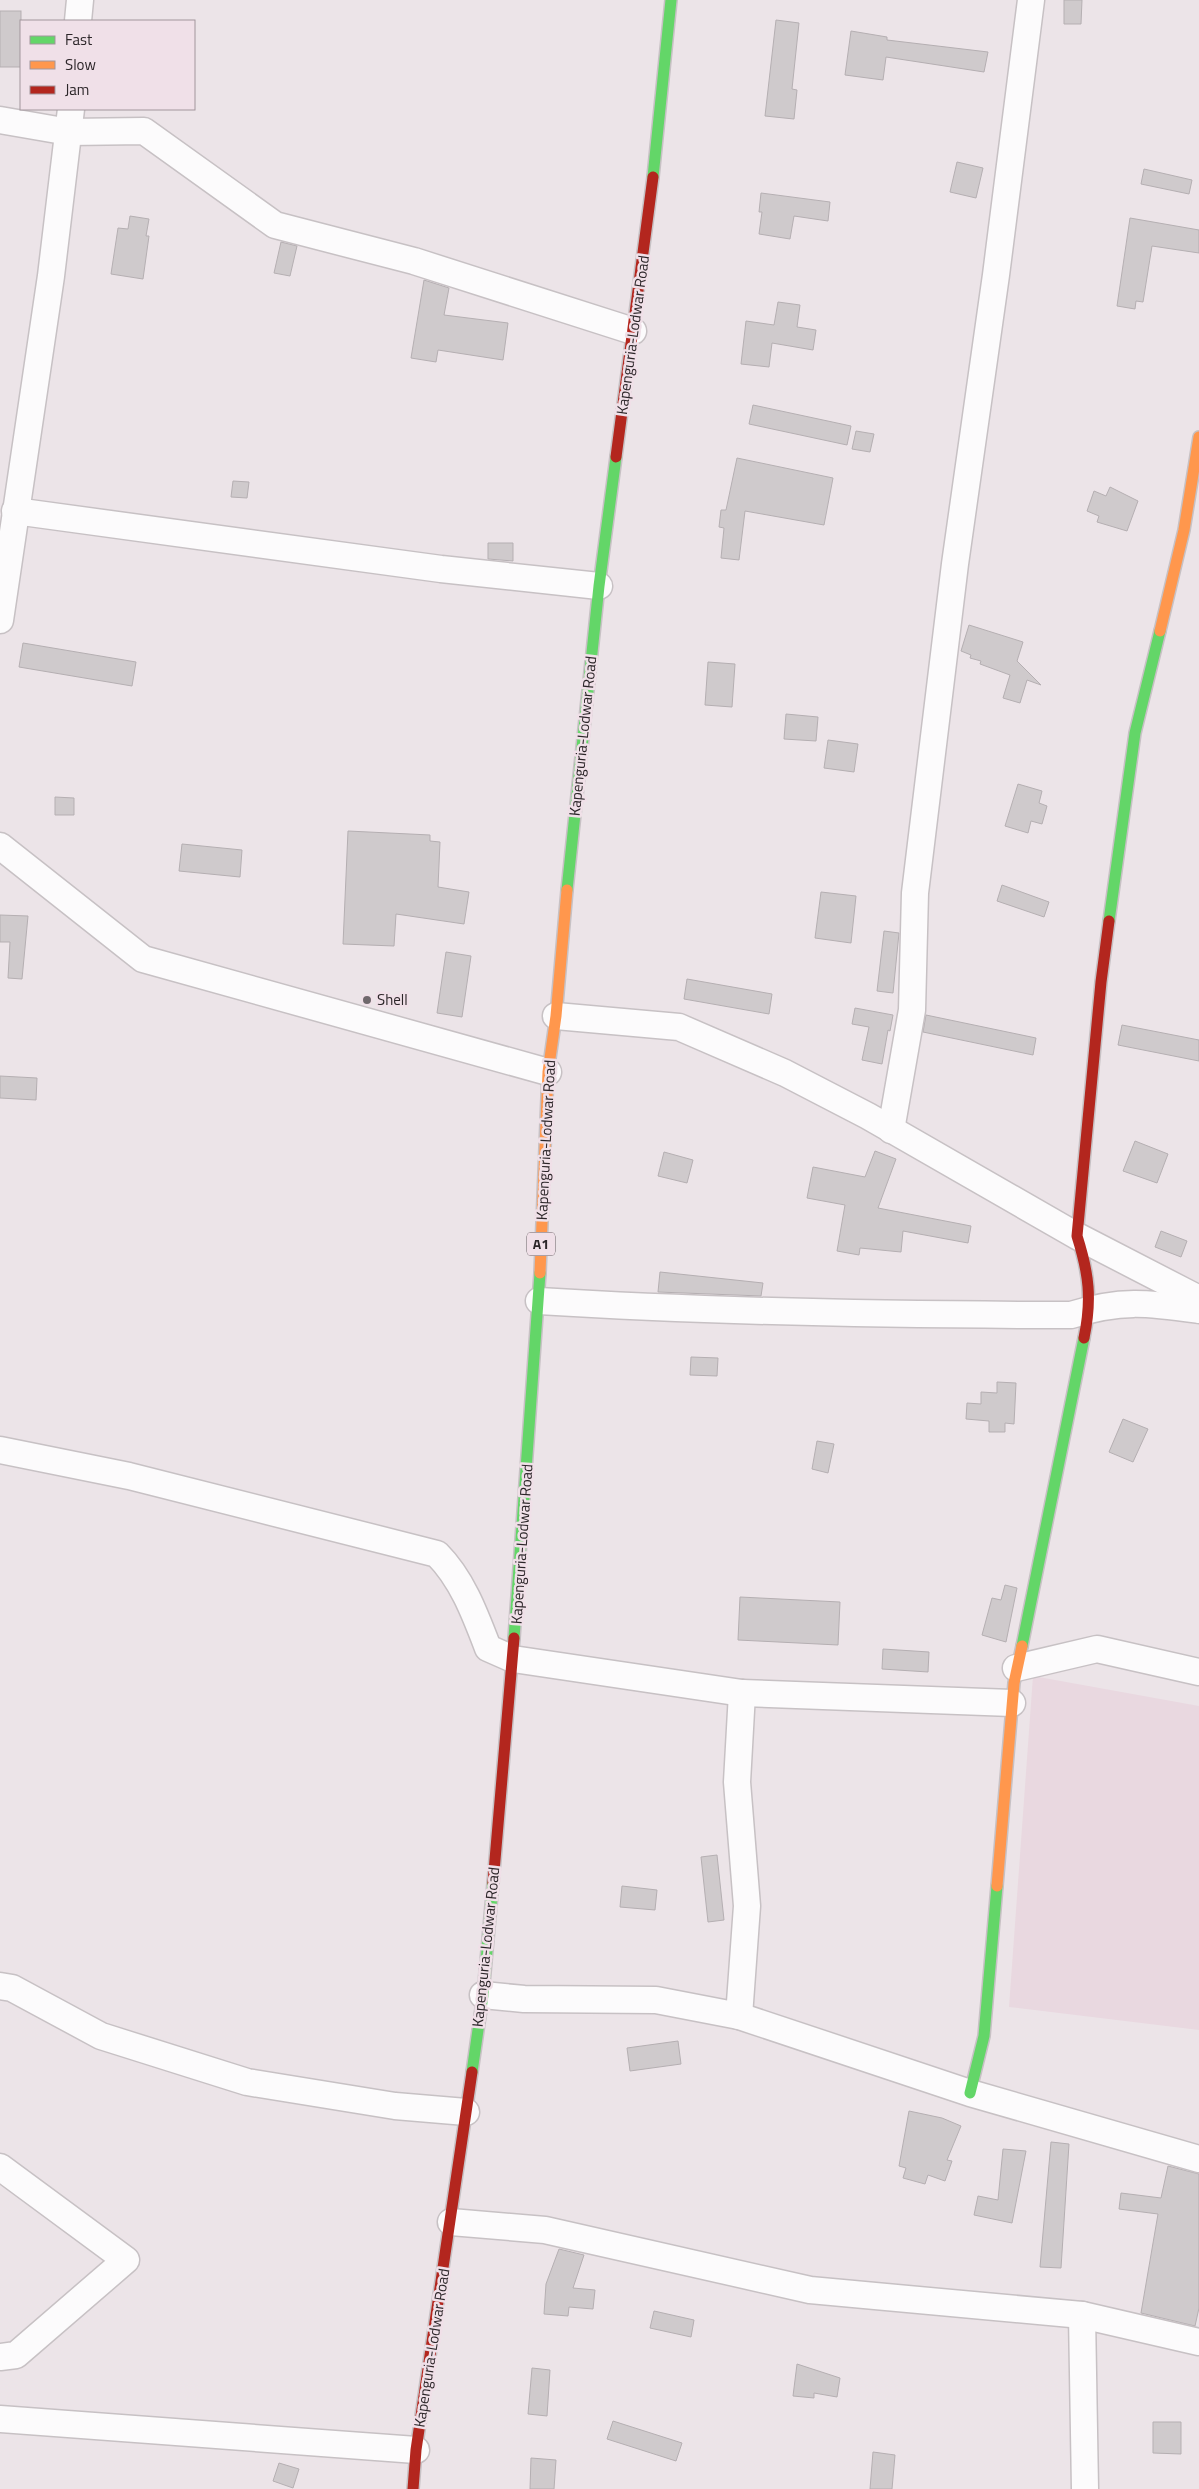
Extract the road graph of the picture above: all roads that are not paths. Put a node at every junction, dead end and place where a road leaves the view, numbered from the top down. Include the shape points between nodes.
1 (80, 0) edge
2 (671, 0) edge
3 (1031, 0) edge
4 (78, 20) edge
5 (0, 120) edge
6 (70, 120) edge
7 (633, 331) junction
8 (1199, 437) edge
9 (15, 511) junction
10 (599, 586) junction
11 (0, 620) edge
12 (0, 846) edge
13 (556, 1016) junction
14 (548, 1072) junction
15 (892, 1130) junction
16 (1077, 1236) junction
17 (1199, 1299) edge
18 (539, 1301) junction
19 (1090, 1308) junction
20 (1199, 1310) edge
21 (0, 1450) edge
22 (513, 1659) junction
23 (1016, 1668) junction
24 (1199, 1672) edge
25 (742, 1693) junction
26 (1012, 1703) junction
27 (0, 1986) edge
28 (483, 1994) junction
29 (739, 2016) junction
30 (970, 2093) junction
31 (466, 2112) junction
32 (1199, 2160) edge
33 (0, 2167) edge
34 (451, 2222) junction
35 (1082, 2315) junction
36 (1199, 2342) edge
37 (0, 2357) edge
38 (0, 2419) edge
39 (416, 2450) junction
40 (413, 2489) edge
41 (1086, 2489) edge

1 - 4 street
2 - 7 main road, Kapenguria-Lodwar Road / A1
3 - 15 street via 954,573 915,893 912,1010
5 - 6 street
6 - 7 street via 144,130 275,225 414,260
6 - 9 street via 51,276
7 - 10 main road, Kapenguria-Lodwar Road / A1
8 - 16 main road via 1184,530 1136,733 1102,982
9 - 10 street via 442,569
9 - 11 street
10 - 13 main road, Kapenguria-Lodwar Road / A1
12 - 14 street via 144,960
13 - 14 main road, Kapenguria-Lodwar Road / A1
13 - 15 street via 679,1027 785,1073
14 - 18 main road, Kapenguria-Lodwar Road / A1
15 - 16 street
16 - 17 street
16 - 19 main road via 1085,1262
18 - 19 street via 660,1309 854,1315 1071,1315
18 - 22 main road, Kapenguria-Lodwar Road / A1
19 - 20 street via 1146,1303
19 - 23 main road
21 - 22 street via 129,1476 437,1554 451,1568 488,1648
22 - 25 street
22 - 28 main road, Kapenguria-Lodwar Road / A1
23 - 24 street via 1097,1649
23 - 26 main road
25 - 26 street
25 - 29 street via 736,1782 746,1906
26 - 30 main road via 984,2036
27 - 31 street via 12,1988 101,2036 247,2082 395,2106
28 - 29 street via 524,1999 656,2000
28 - 31 main road, Kapenguria-Lodwar Road / A1
29 - 30 street
30 - 32 street
31 - 34 main road, Kapenguria-Lodwar Road / A1
33 - 37 street via 126,2260 16,2355
34 - 35 street via 545,2230 810,2290
34 - 39 main road, Kapenguria-Lodwar Road / A1
35 - 36 street
35 - 41 street
38 - 39 street
39 - 40 main road, Kapenguria-Lodwar Road / A1

